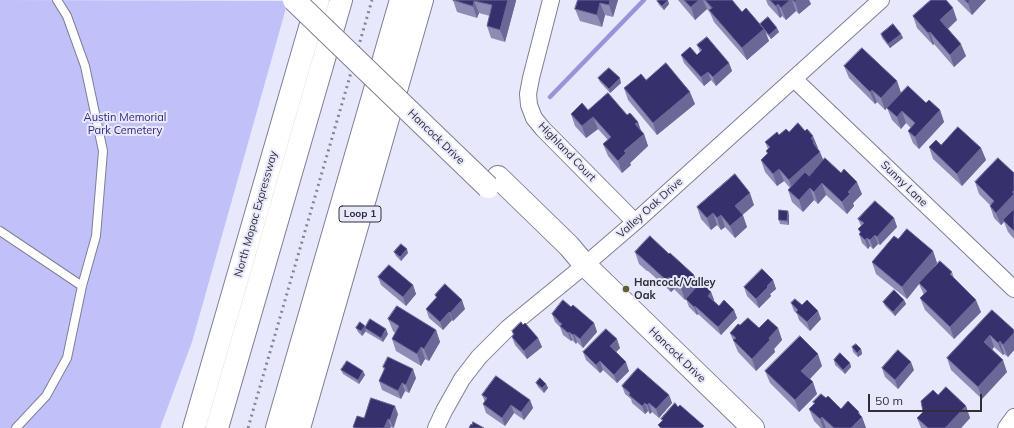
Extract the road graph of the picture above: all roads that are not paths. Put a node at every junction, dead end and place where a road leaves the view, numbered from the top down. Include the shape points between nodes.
1 (57, 0) edge
2 (294, 0) edge
3 (315, 0) edge
4 (318, 0) edge
5 (341, 0) edge
6 (401, 0) edge
7 (422, 0) edge
8 (551, 0) edge
9 (881, 0) edge
10 (794, 79) junction
11 (493, 182) junction
12 (635, 222) junction
13 (0, 231) edge
14 (585, 265) junction
15 (82, 286) junction
16 (1014, 289) edge
17 (1014, 417) edge
18 (194, 427) edge
19 (16, 428) edge
20 (217, 428) edge
21 (277, 428) edge
22 (299, 428) edge
23 (436, 428) edge
24 (753, 428) edge
25 (1006, 428) edge

1 - 15 lane via 67,16 86,66 103,151 96,236
2 - 11 main road, Hancock Drive, bridge
3 - 11 main road, Hancock Drive
4 - 18 main road, North Mopac Expressway
5 - 20 main road
6 - 21 main road
7 - 22 main road, Loop 1
8 - 12 street, Highland Court via 528,94 531,111 543,129
9 - 10 street, Valley Oak Drive
10 - 12 street, Valley Oak Drive
10 - 16 street, Sunny Lane
11 - 14 main road, Hancock Drive via 561,253
12 - 14 street, Valley Oak Drive
13 - 15 lane
14 - 23 street, Valley Oak Drive via 508,328 478,357 462,379
14 - 24 main road, Hancock Drive
15 - 19 lane via 67,358 46,396
17 - 25 street

